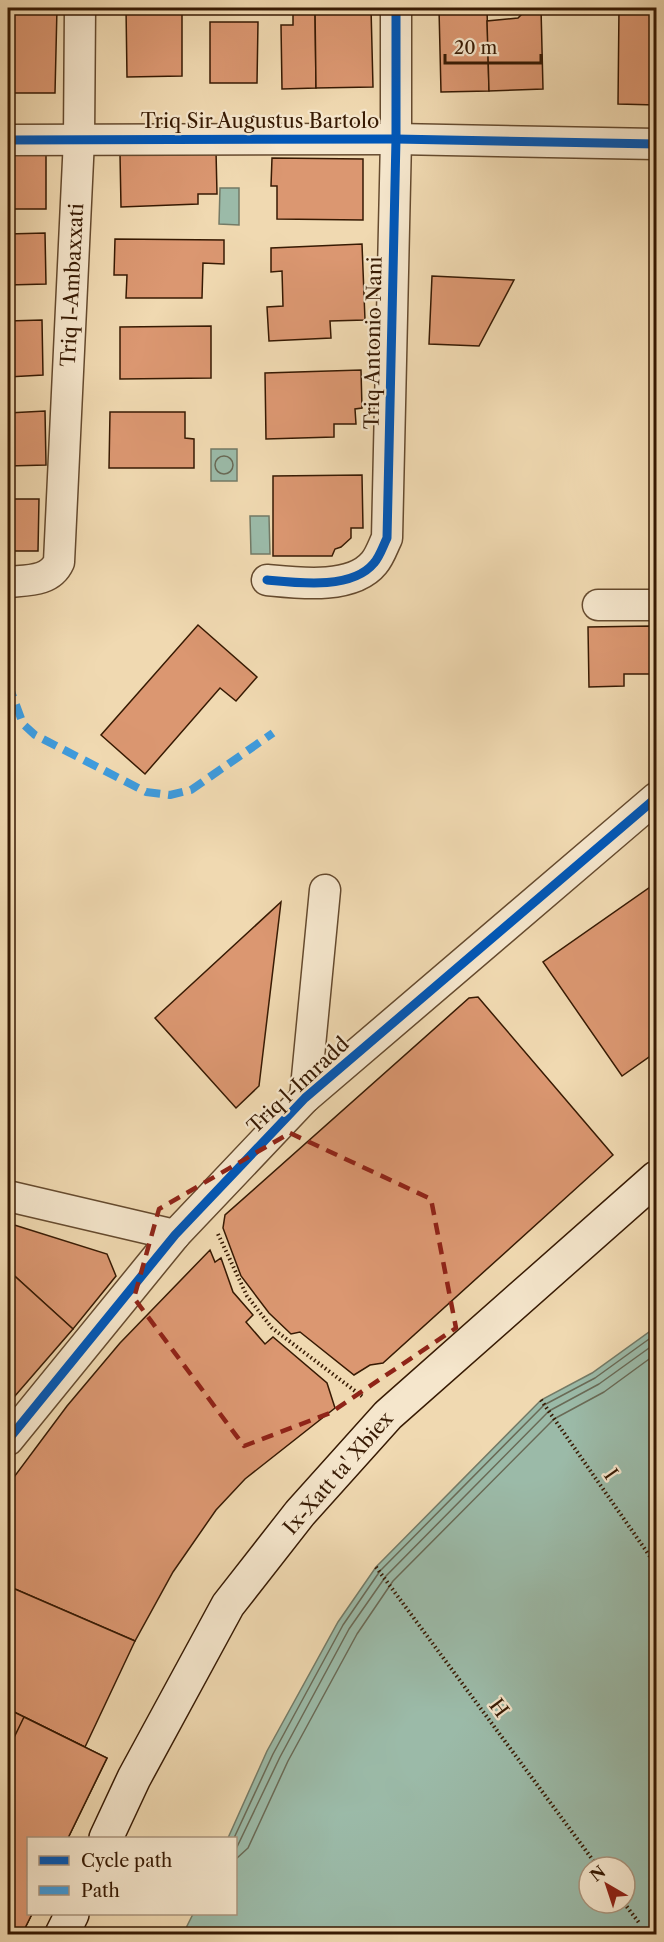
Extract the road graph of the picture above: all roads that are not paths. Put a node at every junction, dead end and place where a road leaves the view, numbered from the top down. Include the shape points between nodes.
1 (80, 8) edge
2 (396, 8) edge
3 (79, 139) junction
4 (396, 139) junction
5 (8, 140) edge
6 (657, 144) edge
7 (267, 580) dead end
8 (8, 582) edge
9 (598, 604) dead end
10 (657, 605) edge
11 (657, 798) edge
12 (325, 890) dead end
13 (305, 1098) junction
14 (657, 1178) edge
15 (8, 1196) edge
16 (175, 1235) junction
17 (8, 1440) edge
18 (107, 1837) edge
19 (72, 1915) edge
20 (62, 1935) edge

1 - 3 street, Triq l-Ambaxxati
2 - 4 street, Triq Antonio Nani
3 - 4 street, Triq Sir Augustus Bartolo
3 - 5 street, Triq Sir Augustus Bartolo
3 - 8 street, Triq l-Ambaxxati via 59,562 49,575
4 - 6 street, Triq Sir Augustus Bartolo
4 - 7 street, Triq Antonio Nani via 387,538 374,563 356,578 308,584
9 - 10 street
11 - 13 street, Triq l-Imradd
12 - 13 street
13 - 16 street, Triq l-Imradd
14 - 18 main road, Ix-Xatt ta' Xbiex via 388,1415 300,1513 228,1605 134,1778
15 - 16 street
16 - 17 street, Triq l-Imradd
19 - 20 main road

